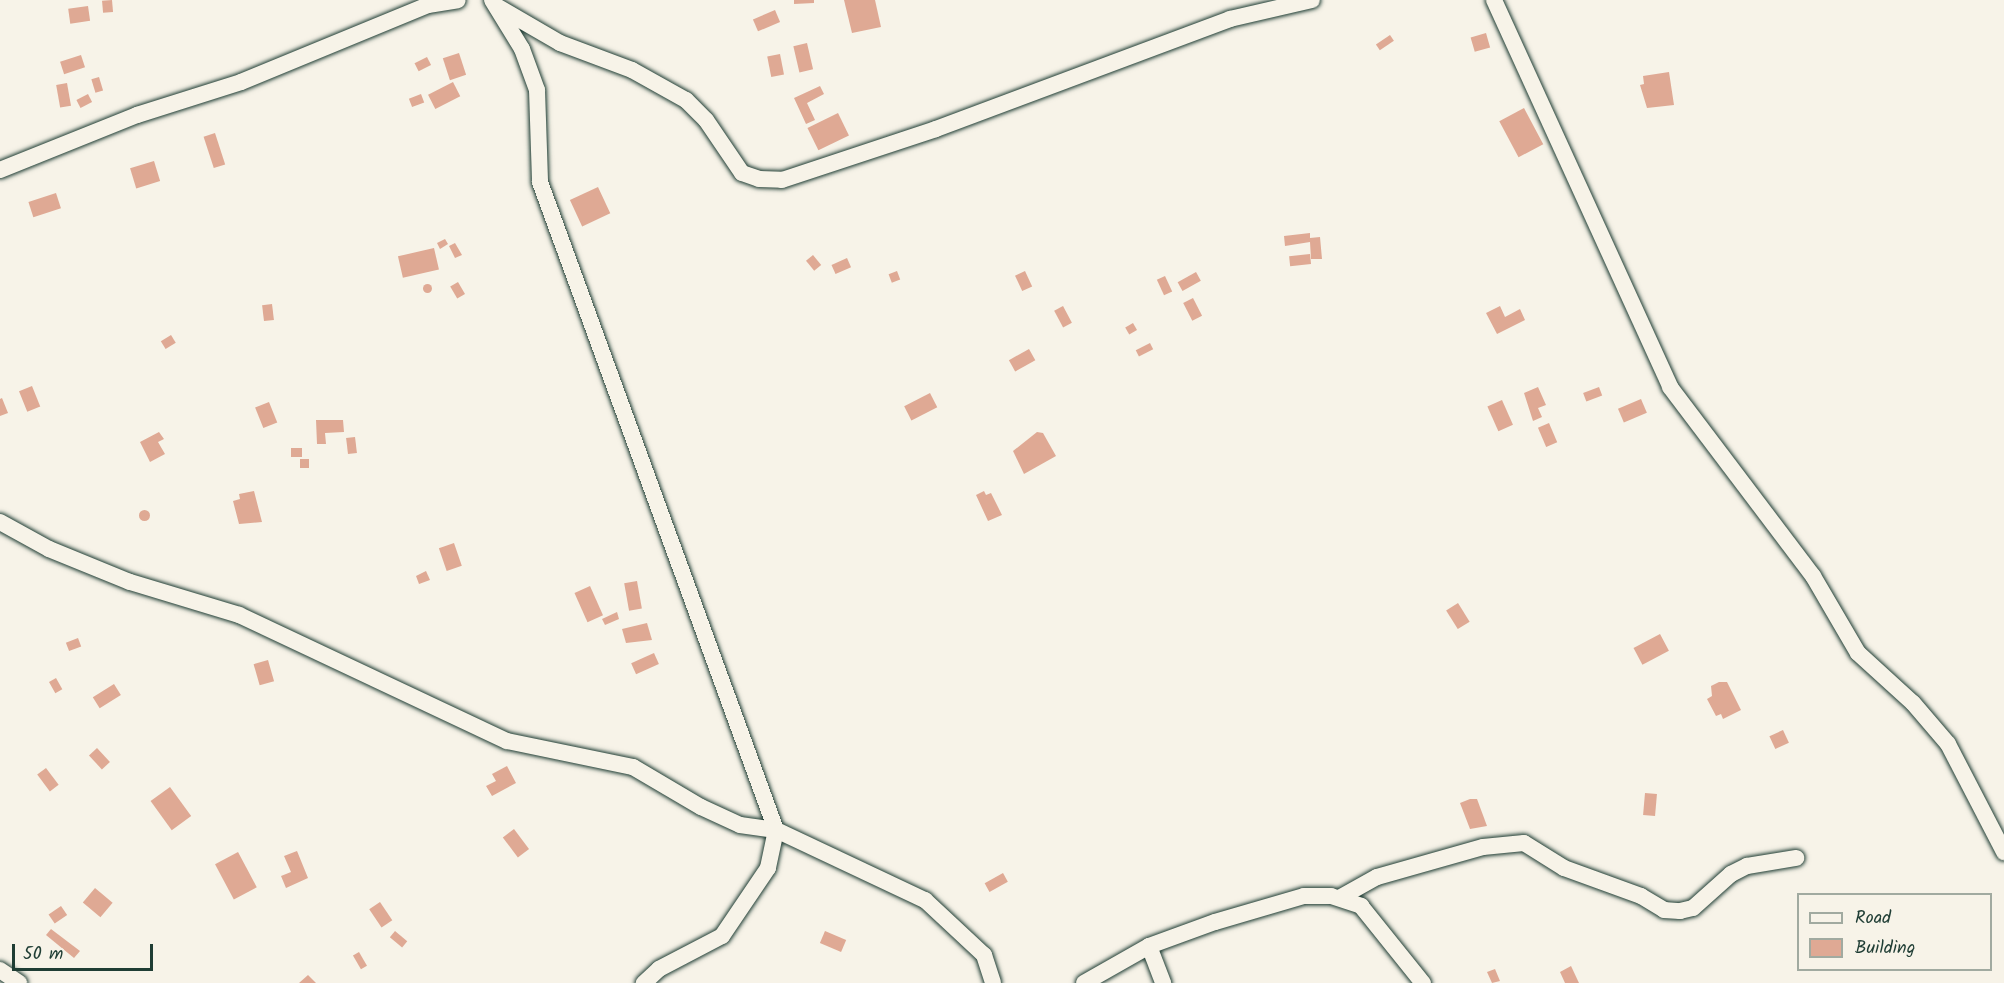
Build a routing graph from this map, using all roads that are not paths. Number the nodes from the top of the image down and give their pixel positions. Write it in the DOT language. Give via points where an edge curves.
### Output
graph roads {
  1 [pos="458,0"];
  2 [pos="1312,0"];
  3 [pos="1494,0"];
  4 [pos="495,3"];
  5 [pos="0,170"];
  6 [pos="0,522"];
  7 [pos="776,830"];
  8 [pos="2004,852"];
  9 [pos="1796,858"];
  10 [pos="1341,897"];
  11 [pos="1149,946"];
  12 [pos="0,970"];
  13 [pos="19,983"];
  14 [pos="644,983"];
  15 [pos="993,983"];
  16 [pos="1084,983"];
  17 [pos="1163,983"];
  18 [pos="1423,983"];
  1 -- 5 [label="street" via="428,5 241,82 137,115"];
  2 -- 4 [label="street" via="1230,19 936,129 782,180 742,173 706,120 686,100 632,70 560,44"];
  3 -- 8 [label="street" via="1670,387 1813,576 1858,653 1914,702 1948,744"];
  4 -- 7 [label="street" via="522,50 537,90 540,182"];
  6 -- 7 [label="street" via="49,549 130,582 239,615 507,741 633,767 740,825"];
  7 -- 14 [label="street" via="768,868 722,936 659,969"];
  7 -- 15 [label="street" via="925,900 984,955"];
  9 -- 10 [label="street" via="1747,866 1731,874 1693,908 1680,911 1664,910 1641,896 1564,868 1524,843 1483,847 1377,877"];
  10 -- 11 [label="street" via="1304,896"];
  10 -- 18 [label="street" via="1361,906 1377,920"];
  11 -- 16 [label="street"];
  11 -- 17 [label="street"];
  12 -- 13 [label="street"];
}
